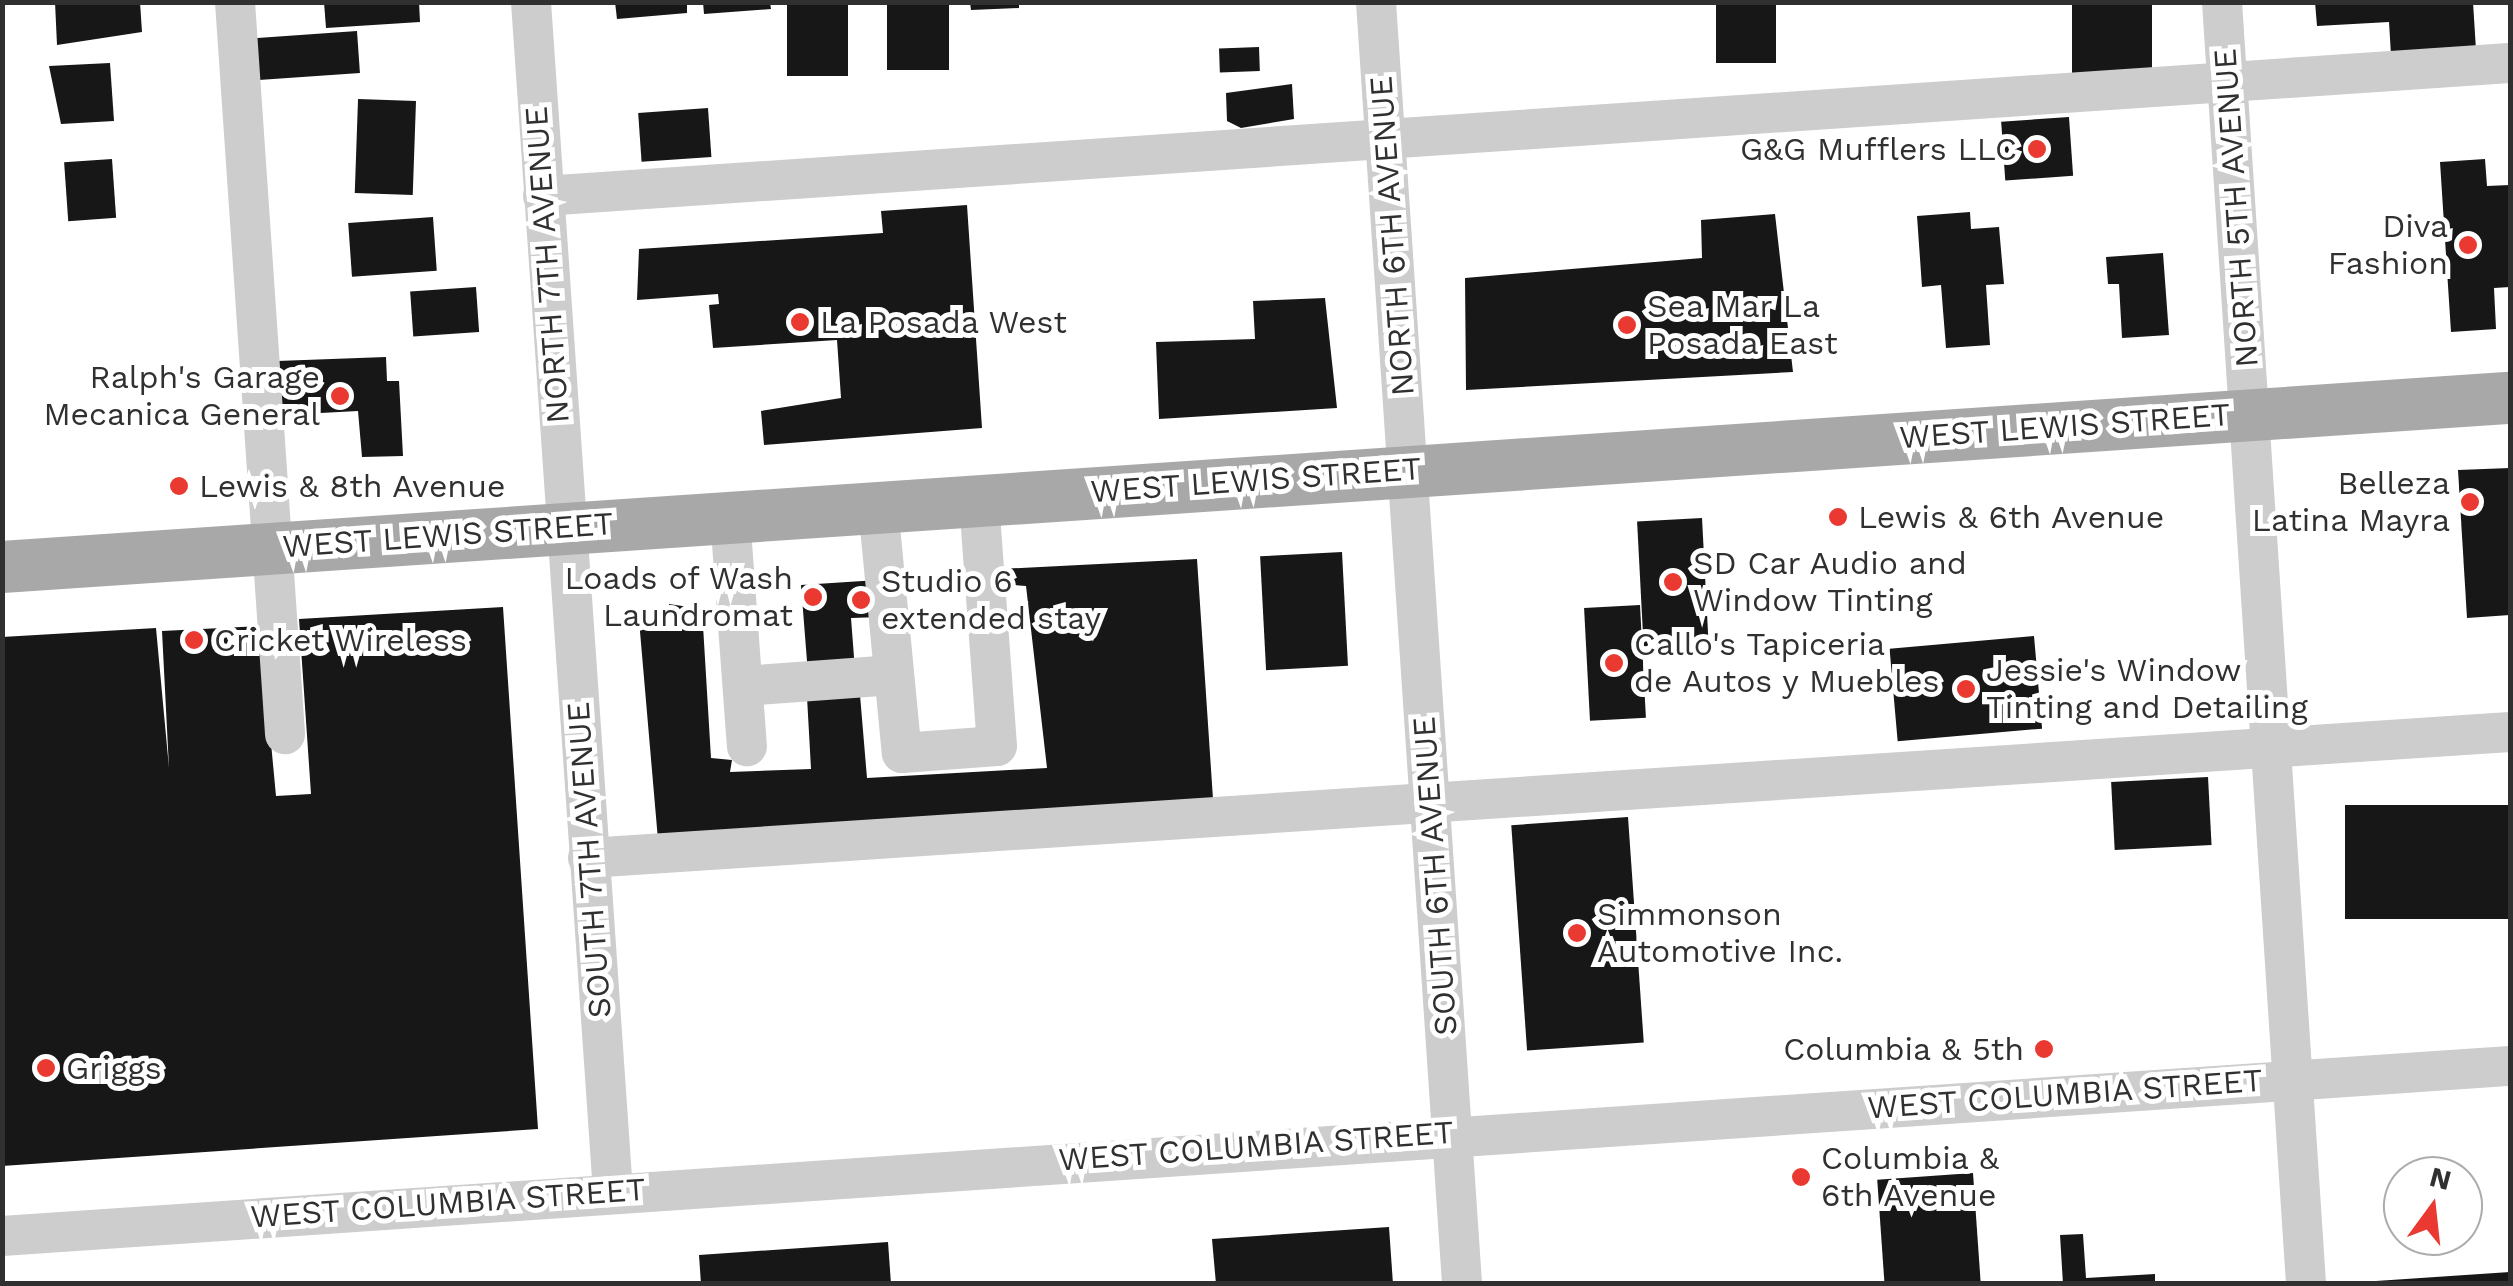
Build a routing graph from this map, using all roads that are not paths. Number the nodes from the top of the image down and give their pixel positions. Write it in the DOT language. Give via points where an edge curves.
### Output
graph roads {
  1 [pos="235,2"];
  2 [pos="530,2"];
  3 [pos="1376,2"];
  4 [pos="2222,2"];
  5 [pos="2510,63"];
  6 [pos="2228,83"];
  7 [pos="1385,138"];
  8 [pos="543,196"];
  9 [pos="2510,398"];
  10 [pos="2249,414"];
  11 [pos="1408,469"];
  12 [pos="979,499"];
  13 [pos="878,506"];
  14 [pos="730,516"];
  15 [pos="564,528"];
  16 [pos="270,548"];
  17 [pos="2,566"];
  18 [pos="894,675"];
  19 [pos="743,686"];
  20 [pos="2510,732"];
  21 [pos="286,734"];
  22 [pos="748,746"];
  23 [pos="2271,748"];
  24 [pos="1430,807"];
  25 [pos="588,858"];
  26 [pos="2510,1066"];
  27 [pos="2292,1080"];
  28 [pos="1452,1132"];
  29 [pos="613,1192"];
  30 [pos="2,1236"];
  31 [pos="1462,1284"];
  32 [pos="2306,1284"];
  1 -- 16 [label="street"];
  2 -- 8 [label="street, NORTH 7TH AVENUE"];
  3 -- 7 [label="street, NORTH 6TH AVENUE"];
  4 -- 6 [label="street, NORTH 5TH AVENUE"];
  5 -- 6 [label="street"];
  6 -- 7 [label="street"];
  6 -- 10 [label="street, NORTH 5TH AVENUE"];
  7 -- 8 [label="street"];
  7 -- 11 [label="street, NORTH 6TH AVENUE"];
  8 -- 15 [label="street, NORTH 7TH AVENUE"];
  9 -- 10 [label="main road, WEST LEWIS STREET"];
  10 -- 11 [label="main road, WEST LEWIS STREET"];
  10 -- 23 [label="street, NORTH 5TH AVENUE"];
  11 -- 12 [label="main road, WEST LEWIS STREET"];
  11 -- 24 [label="street, SOUTH 6TH AVENUE"];
  12 -- 13 [label="main road, WEST LEWIS STREET"];
  12 -- 18 [label="street" via="997,746 902,753"];
  13 -- 14 [label="main road, WEST LEWIS STREET"];
  13 -- 18 [label="street"];
  14 -- 15 [label="main road, WEST LEWIS STREET"];
  14 -- 19 [label="street"];
  15 -- 16 [label="main road, WEST LEWIS STREET"];
  15 -- 25 [label="street, SOUTH 7TH AVENUE"];
  16 -- 17 [label="main road, WEST LEWIS STREET"];
  16 -- 21 [label="street"];
  18 -- 19 [label="street"];
  19 -- 22 [label="street"];
  20 -- 23 [label="street"];
  23 -- 24 [label="street"];
  23 -- 27 [label="street, NORTH 5TH AVENUE"];
  24 -- 25 [label="street"];
  24 -- 28 [label="street, SOUTH 6TH AVENUE"];
  25 -- 29 [label="street, SOUTH 7TH AVENUE"];
  26 -- 27 [label="street, WEST COLUMBIA STREET"];
  27 -- 28 [label="street, WEST COLUMBIA STREET"];
  27 -- 32 [label="street, NORTH 5TH AVENUE"];
  28 -- 29 [label="street, WEST COLUMBIA STREET"];
  28 -- 31 [label="street, SOUTH 6TH AVENUE"];
  29 -- 30 [label="street, WEST COLUMBIA STREET"];
}
